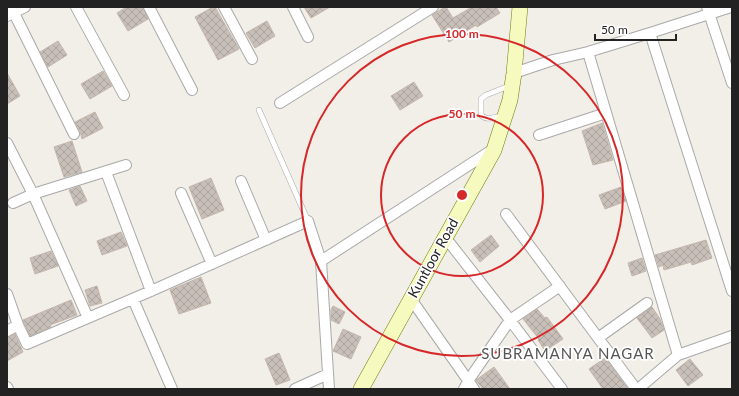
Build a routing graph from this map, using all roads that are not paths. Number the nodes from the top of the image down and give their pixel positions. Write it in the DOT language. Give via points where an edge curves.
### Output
graph roads {
  1 [pos="25,7"];
  2 [pos="76,7"];
  3 [pos="149,7"];
  4 [pos="224,7"];
  5 [pos="293,7"];
  6 [pos="434,7"];
  7 [pos="520,7"];
  8 [pos="731,7"];
  9 [pos="708,10"];
  10 [pos="10,12"];
  11 [pos="650,33"];
  12 [pos="308,37"];
  13 [pos="588,52"];
  14 [pos="252,59"];
  15 [pos="513,79"];
  16 [pos="732,83"];
  17 [pos="192,90"];
  18 [pos="124,95"];
  19 [pos="280,104"];
  20 [pos="259,110"];
  21 [pos="606,113"];
  22 [pos="505,115"];
  23 [pos="74,134"];
  24 [pos="539,135"];
  25 [pos="7,143"];
  26 [pos="494,150"];
  27 [pos="126,166"];
  28 [pos="106,172"];
  29 [pos="241,181"];
  30 [pos="181,193"];
  31 [pos="33,194"];
  32 [pos="13,203"];
  33 [pos="506,214"];
  34 [pos="308,221"];
  35 [pos="445,237"];
  36 [pos="266,240"];
  37 [pos="321,261"];
  38 [pos="212,264"];
  39 [pos="560,286"];
  40 [pos="151,291"];
  41 [pos="732,291"];
  42 [pos="7,294"];
  43 [pos="133,299"];
  44 [pos="411,299"];
  45 [pos="647,302"];
  46 [pos="88,318"];
  47 [pos="510,320"];
  48 [pos="18,326"];
  49 [pos="7,331"];
  50 [pos="732,336"];
  51 [pos="598,338"];
  52 [pos="678,355"];
  53 [pos="328,374"];
  54 [pos="469,386"];
  55 [pos="172,389"];
  56 [pos="295,389"];
  57 [pos="329,389"];
  58 [pos="360,389"];
  59 [pos="562,389"];
  60 [pos="637,389"];
  1 -- 10 [label="street"];
  2 -- 18 [label="street"];
  3 -- 17 [label="street"];
  4 -- 14 [label="street"];
  5 -- 12 [label="street"];
  6 -- 19 [label="street"];
  7 -- 15 [label="street, Kuntloor Road"];
  8 -- 9 [label="street"];
  9 -- 11 [label="street"];
  9 -- 16 [label="street"];
  10 -- 23 [label="street"];
  11 -- 13 [label="street"];
  11 -- 41 [label="street"];
  13 -- 15 [label="street" via="553,60"];
  13 -- 21 [label="street"];
  15 -- 22 [label="street, Kuntloor Road"];
  15 -- 22 [label="lane" via="481,99 483,118"];
  20 -- 34 [label="lane"];
  21 -- 24 [label="street"];
  21 -- 52 [label="street"];
  22 -- 26 [label="street, Kuntloor Road"];
  25 -- 31 [label="street"];
  26 -- 35 [label="street, Kuntloor Road"];
  26 -- 37 [label="street"];
  27 -- 28 [label="street"];
  28 -- 31 [label="street"];
  28 -- 40 [label="street"];
  29 -- 36 [label="street"];
  30 -- 38 [label="street"];
  31 -- 32 [label="street"];
  31 -- 46 [label="street"];
  33 -- 39 [label="street"];
  34 -- 36 [label="street"];
  34 -- 37 [label="street"];
  35 -- 44 [label="street, Kuntloor Road"];
  35 -- 47 [label="street"];
  36 -- 38 [label="street"];
  37 -- 53 [label="street"];
  38 -- 40 [label="street"];
  39 -- 47 [label="street"];
  39 -- 51 [label="street"];
  40 -- 43 [label="street"];
  42 -- 48 [label="street"];
  43 -- 46 [label="street"];
  43 -- 55 [label="street"];
  44 -- 54 [label="street"];
  44 -- 58 [label="street, Kuntloor Road"];
  45 -- 51 [label="street"];
  46 -- 48 [label="street" via="27,344"];
  47 -- 54 [label="street"];
  47 -- 59 [label="street"];
  48 -- 49 [label="street"];
  50 -- 52 [label="street"];
  51 -- 60 [label="street"];
  52 -- 60 [label="street"];
  53 -- 56 [label="street"];
  53 -- 57 [label="street"];
}
